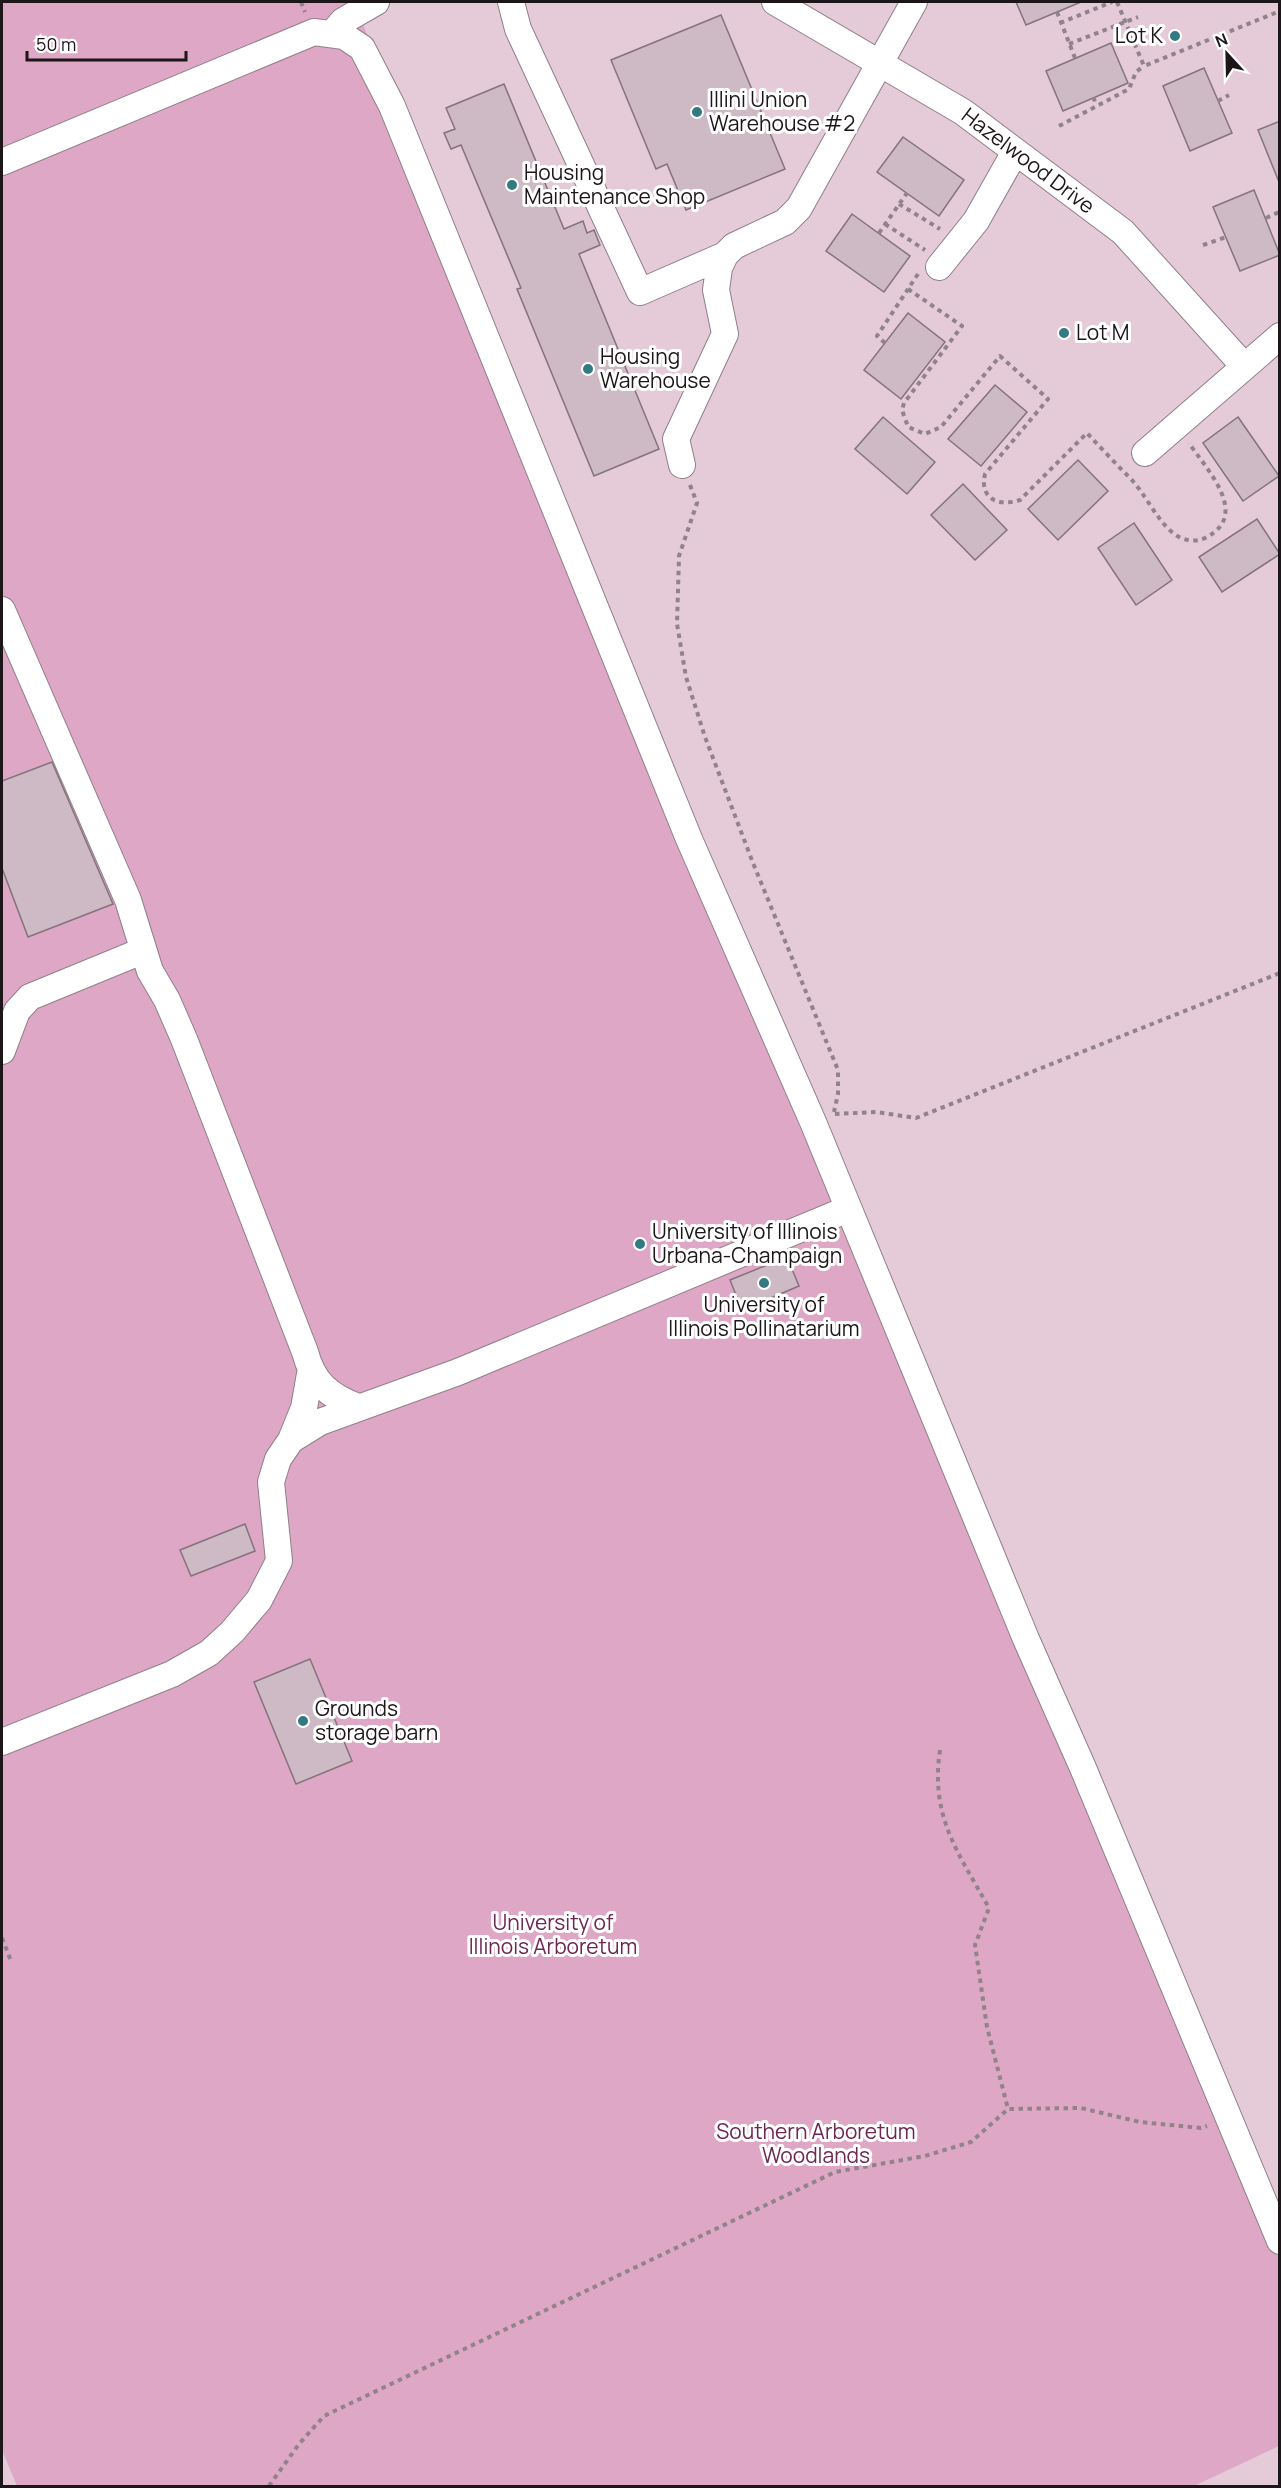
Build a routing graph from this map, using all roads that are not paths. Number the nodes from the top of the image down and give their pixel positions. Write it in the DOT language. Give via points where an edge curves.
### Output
graph roads {
  1 [pos="376,2"];
  2 [pos="511,2"];
  3 [pos="775,2"];
  4 [pos="914,2"];
  5 [pos="332,34"];
  6 [pos="878,62"];
  7 [pos="1015,152"];
  8 [pos="2,162"];
  9 [pos="725,255"];
  10 [pos="929,264"];
  11 [pos="1280,336"];
  12 [pos="1244,366"];
  13 [pos="1145,453"];
  14 [pos="682,465"];
  15 [pos="2,609"];
  16 [pos="142,951"];
  17 [pos="2,1051"];
  18 [pos="848,1209"];
  19 [pos="310,1374"];
  20 [pos="358,1407"];
  21 [pos="291,1440"];
  22 [pos="2,1742"];
  23 [pos="1280,2241"];
  1 -- 5 [label="street" via="343,21"];
  2 -- 9 [label="street" via="518,29 640,292"];
  3 -- 6 [label="street, Hazelwood Drive"];
  4 -- 6 [label="street"];
  5 -- 8 [label="street" via="314,32"];
  5 -- 18 [label="street" via="344,36 362,48 392,106 689,839"];
  6 -- 7 [label="street, Hazelwood Drive" via="963,112"];
  6 -- 9 [label="street" via="799,208 785,222 734,246"];
  7 -- 10 [label="street" via="976,221"];
  7 -- 12 [label="street, Hazelwood Drive" via="1123,232"];
  9 -- 14 [label="street" via="716,290 725,334 676,439"];
  11 -- 12 [label="street"];
  12 -- 13 [label="street"];
  15 -- 16 [label="street" via="128,900"];
  16 -- 17 [label="street" via="30,997 17,1011"];
  16 -- 19 [label="street" via="184,1039 305,1352"];
  18 -- 20 [label="street" via="458,1372"];
  18 -- 23 [label="street"];
  19 -- 20 [label="street" via="333,1395"];
  19 -- 21 [label="street" via="304,1408"];
  20 -- 21 [label="street" via="320,1422"];
  21 -- 22 [label="street" via="278,1459 271,1482 279,1561 259,1600 232,1632 209,1653 172,1674"];
}
